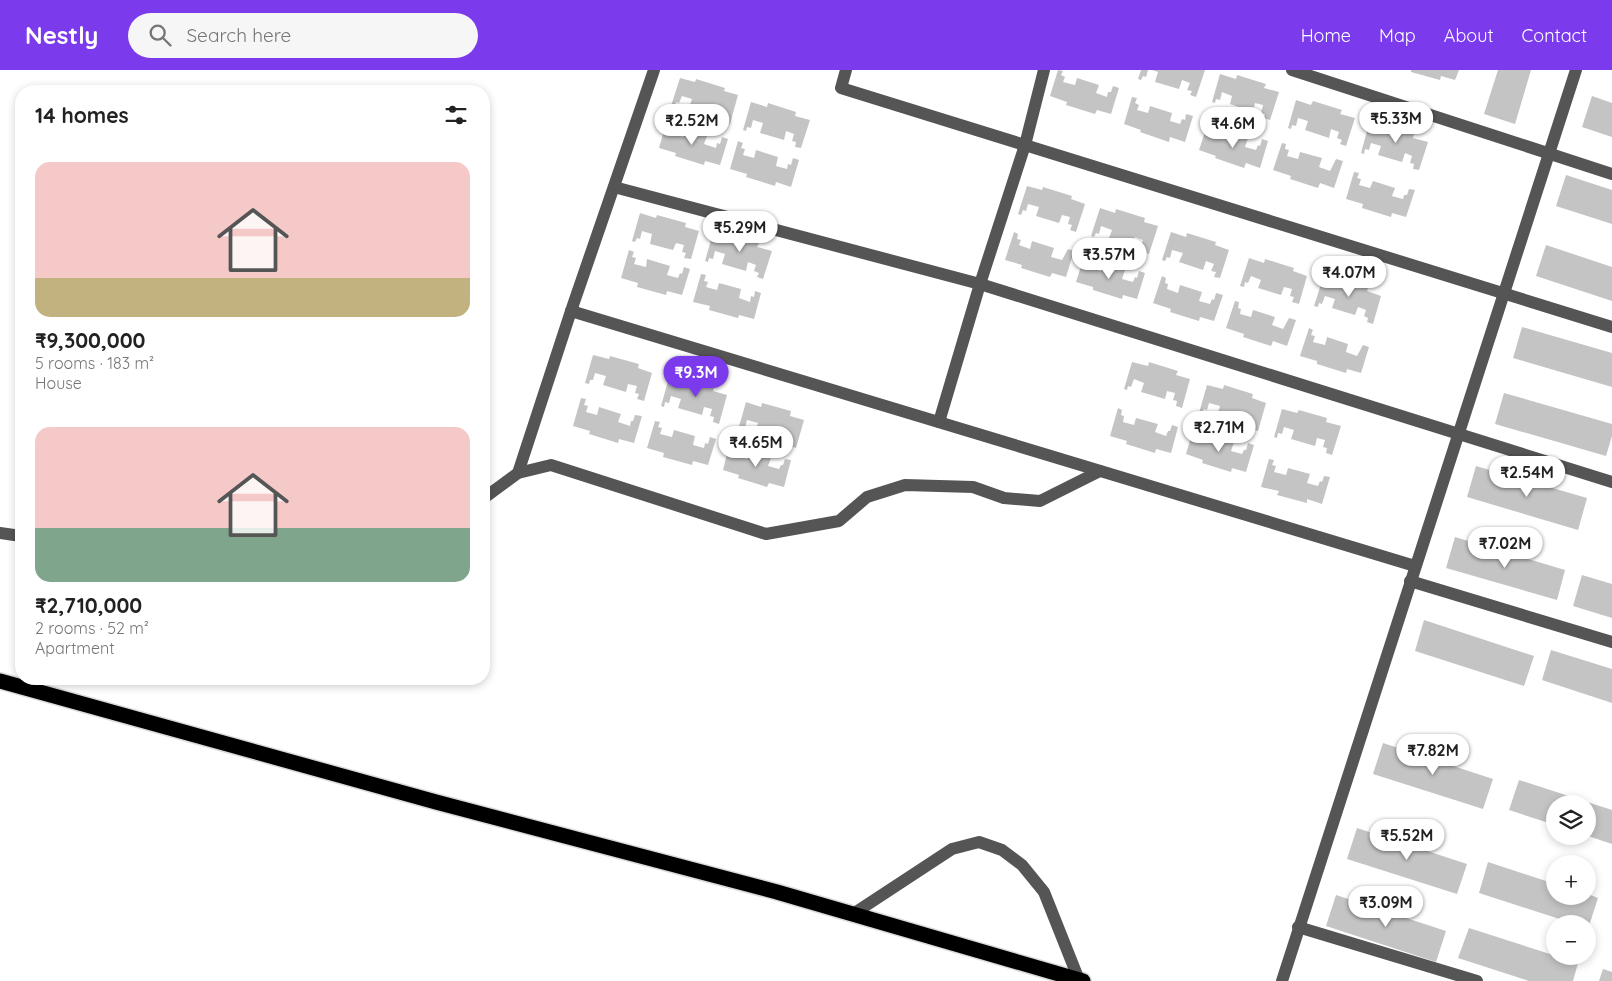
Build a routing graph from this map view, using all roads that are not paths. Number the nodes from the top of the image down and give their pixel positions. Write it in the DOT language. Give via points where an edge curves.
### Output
graph roads {
  1 [pos="654,70"];
  2 [pos="846,70"];
  3 [pos="1044,70"];
  4 [pos="1292,70"];
  5 [pos="1576,70"];
  6 [pos="1025,145"];
  7 [pos="1549,154"];
  8 [pos="1612,174"];
  9 [pos="614,187"];
  10 [pos="980,284"];
  11 [pos="1504,293"];
  12 [pos="571,311"];
  13 [pos="1612,327"];
  14 [pos="939,422"];
  15 [pos="1458,434"];
  16 [pos="1100,470"];
  17 [pos="518,473"];
  18 [pos="1612,482"];
  19 [pos="490,494"];
  20 [pos="0,534"];
  21 [pos="15,535"];
  22 [pos="1415,566"];
  23 [pos="1410,581"];
  24 [pos="1612,642"];
  25 [pos="0,681"];
  26 [pos="852,914"];
  27 [pos="1298,928"];
  28 [pos="1081,980"];
  29 [pos="1282,981"];
  30 [pos="1477,981"];
  1 -- 9 [label="street"];
  2 -- 6 [label="street" via="841,88"];
  3 -- 6 [label="street"];
  4 -- 7 [label="street"];
  5 -- 7 [label="street"];
  6 -- 10 [label="street"];
  6 -- 11 [label="street"];
  7 -- 8 [label="street"];
  7 -- 11 [label="street"];
  9 -- 10 [label="street"];
  9 -- 12 [label="street"];
  10 -- 14 [label="street"];
  10 -- 15 [label="street"];
  11 -- 13 [label="street"];
  11 -- 15 [label="street"];
  12 -- 14 [label="street"];
  12 -- 17 [label="street"];
  14 -- 16 [label="street"];
  15 -- 18 [label="street"];
  15 -- 22 [label="street"];
  16 -- 17 [label="street" via="1040,500 1004,498 973,487 905,485 867,497 838,521 766,534 551,465"];
  16 -- 22 [label="street"];
  17 -- 19 [label="street"];
  20 -- 21 [label="street"];
  22 -- 23 [label="street"];
  23 -- 24 [label="street"];
  23 -- 27 [label="street"];
  25 -- 26 [label="highway"];
  26 -- 28 [label="highway"];
  26 -- 28 [label="street" via="952,849 979,842 1002,850 1022,865 1044,892"];
  27 -- 29 [label="street"];
  27 -- 30 [label="street"];
}
